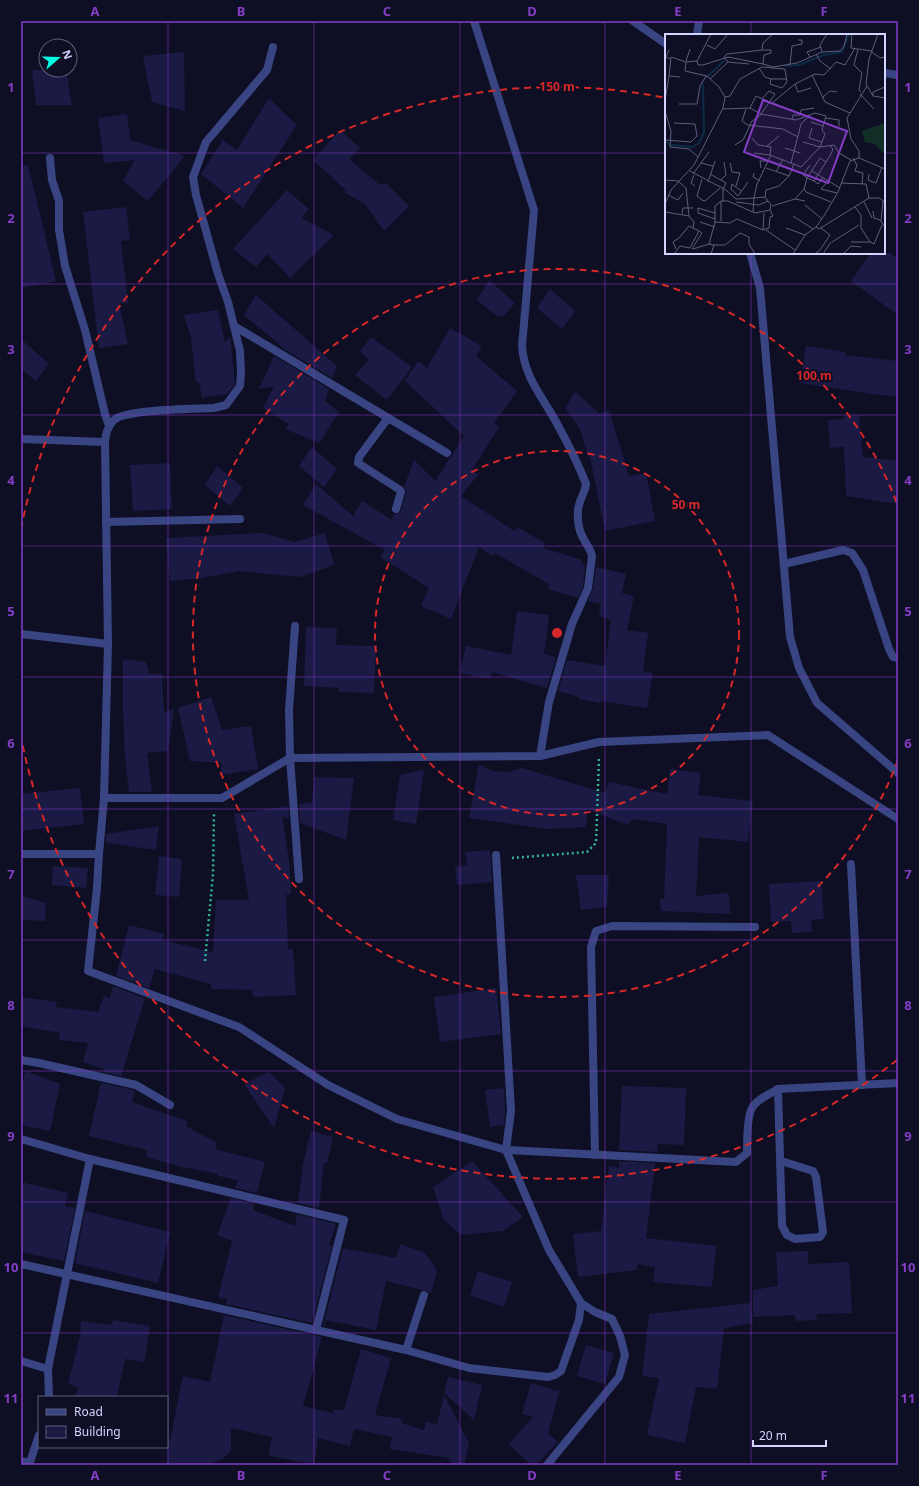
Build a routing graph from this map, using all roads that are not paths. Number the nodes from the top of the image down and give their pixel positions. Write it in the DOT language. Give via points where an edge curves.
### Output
graph roads {
  1 [pos="474,21"];
  2 [pos="633,21"];
  3 [pos="699,21"];
  4 [pos="697,34"];
  5 [pos="665,43"];
  6 [pos="273,47"];
  7 [pos="885,73"];
  8 [pos="898,75"];
  9 [pos="50,158"];
  10 [pos="750,254"];
  11 [pos="234,326"];
  12 [pos="388,418"];
  13 [pos="109,426"];
  14 [pos="21,439"];
  15 [pos="105,442"];
  16 [pos="447,453"];
  17 [pos="396,508"];
  18 [pos="240,519"];
  19 [pos="106,522"];
  20 [pos="784,564"];
  21 [pos="295,626"];
  22 [pos="21,634"];
  23 [pos="108,644"];
  24 [pos="898,658"];
  25 [pos="540,756"];
  26 [pos="290,758"];
  27 [pos="898,773"];
  28 [pos="104,798"];
  29 [pos="898,818"];
  30 [pos="21,854"];
  31 [pos="99,854"];
  32 [pos="496,857"];
  33 [pos="851,864"];
  34 [pos="299,879"];
  35 [pos="755,927"];
  36 [pos="21,1060"];
  37 [pos="898,1083"];
  38 [pos="862,1085"];
  39 [pos="778,1089"];
  40 [pos="170,1105"];
  41 [pos="21,1139"];
  42 [pos="506,1150"];
  43 [pos="596,1156"];
  44 [pos="90,1159"];
  45 [pos="781,1161"];
  46 [pos="21,1264"];
  47 [pos="68,1275"];
  48 [pos="424,1295"];
  49 [pos="581,1303"];
  50 [pos="316,1330"];
  51 [pos="406,1350"];
  52 [pos="21,1361"];
  53 [pos="48,1369"];
  54 [pos="49,1396"];
  55 [pos="38,1437"];
  56 [pos="26,1463"];
  57 [pos="547,1465"];
  1 -- 25 [label="street" via="534,210 522,346 526,372 556,421 586,484 578,505 579,529 592,556 588,588 572,624 549,702"];
  2 -- 5 [label="street"];
  3 -- 4 [label="street"];
  6 -- 11 [label="street" via="267,70 206,142 193,177"];
  7 -- 8 [label="street"];
  9 -- 13 [label="street" via="52,180 59,201 59,230 65,266 85,330"];
  10 -- 20 [label="street" via="760,288"];
  11 -- 12 [label="street"];
  11 -- 13 [label="street" via="240,350 240,386 226,405 214,408 139,412 114,419"];
  12 -- 16 [label="street"];
  12 -- 17 [label="street" via="359,457 358,463 400,490"];
  13 -- 15 [label="street"];
  14 -- 15 [label="street"];
  15 -- 19 [label="street"];
  18 -- 19 [label="street"];
  19 -- 23 [label="street"];
  20 -- 24 [label="street" via="843,550 852,553 863,570 889,649 893,657"];
  20 -- 27 [label="street" via="790,637 799,668 817,703"];
  21 -- 26 [label="street" via="289,710"];
  22 -- 23 [label="street"];
  23 -- 28 [label="street"];
  25 -- 26 [label="street"];
  25 -- 29 [label="street" via="599,742 768,735"];
  26 -- 28 [label="street" via="222,798"];
  26 -- 34 [label="street"];
  28 -- 31 [label="street"];
  30 -- 31 [label="street"];
  31 -- 42 [label="street" via="88,971 239,1026 328,1085 397,1119"];
  32 -- 42 [label="street" via="511,1111"];
  33 -- 38 [label="street"];
  35 -- 43 [label="street" via="612,926 596,931 591,947"];
  36 -- 40 [label="street" via="136,1085"];
  37 -- 38 [label="street"];
  38 -- 39 [label="street"];
  39 -- 43 [label="street" via="752,1108 747,1153 736,1162"];
  39 -- 45 [label="street"];
  41 -- 44 [label="street"];
  42 -- 43 [label="street"];
  42 -- 49 [label="street" via="549,1250"];
  44 -- 47 [label="street"];
  44 -- 50 [label="street" via="344,1220"];
  45 -- 45 [label="street" via="782,1226 787,1235 795,1239 820,1237 823,1232 813,1171"];
  46 -- 47 [label="street"];
  47 -- 50 [label="street"];
  47 -- 53 [label="street"];
  48 -- 51 [label="street"];
  49 -- 51 [label="street" via="579,1320 567,1355 561,1371 555,1375 469,1368"];
  49 -- 57 [label="street" via="612,1319 625,1355 619,1377"];
  50 -- 51 [label="street"];
  52 -- 53 [label="street"];
  53 -- 54 [label="street"];
  55 -- 56 [label="street"];
}
